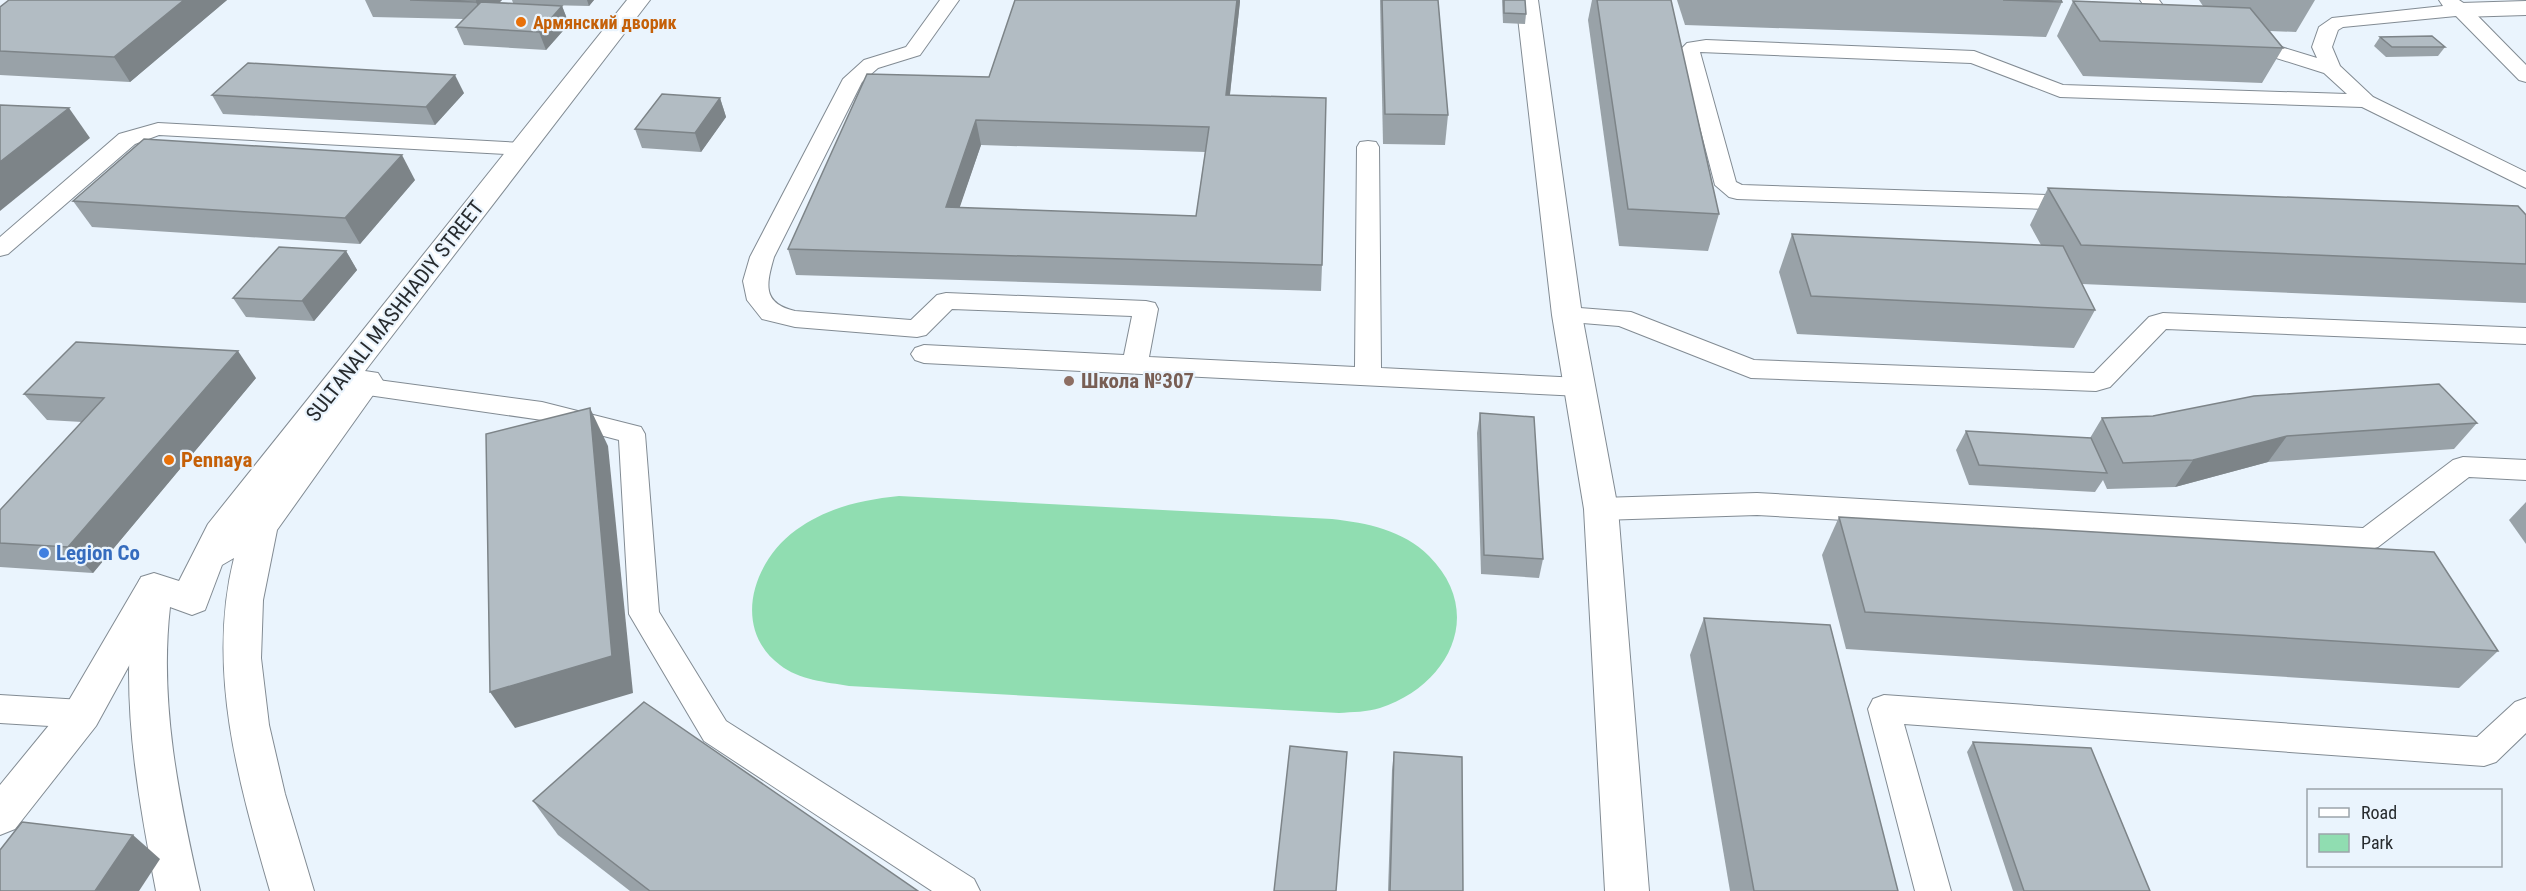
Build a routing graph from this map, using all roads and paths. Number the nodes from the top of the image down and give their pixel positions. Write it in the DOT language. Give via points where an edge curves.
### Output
graph roads {
  1 [pos="639,0"];
  2 [pos="662,0"];
  3 [pos="950,0"];
  4 [pos="1527,0"];
  5 [pos="2149,0"];
  6 [pos="2454,5"];
  7 [pos="2526,8"];
  8 [pos="2197,27"];
  9 [pos="2230,37"];
  10 [pos="2331,69"];
  11 [pos="2526,76"];
  12 [pos="2366,101"];
  13 [pos="1368,147"];
  14 [pos="524,149"];
  15 [pos="2526,181"];
  16 [pos="2096,204"];
  17 [pos="0,249"];
  18 [pos="1567,315"];
  19 [pos="2526,336"];
  20 [pos="924,354"];
  21 [pos="1135,365"];
  22 [pos="1368,377"];
  23 [pos="363,387"];
  24 [pos="1580,387"];
  25 [pos="2526,470"];
  26 [pos="1601,509"];
  27 [pos="261,526"];
  28 [pos="154,587"];
  29 [pos="0,709"];
  30 [pos="2526,711"];
  31 [pos="82,714"];
  32 [pos="0,816"];
  33 [pos="178,891"];
  34 [pos="292,891"];
  35 [pos="962,891"];
  36 [pos="1627,891"];
  37 [pos="1933,891"];
  1 -- 14 [label="street, SULTАNALI MASHHADIY STREET"];
  2 -- 23 [label="street, SULTАNALI MASHHADIY STREET"];
  3 -- 21 [label="lane" via="913,51 871,64 853,79 762,257 755,281 759,300 771,313 795,319 917,329 946,301 1146,309"];
  4 -- 18 [label="street"];
  5 -- 8 [label="lane" via="2160,15"];
  6 -- 7 [label="street"];
  6 -- 10 [label="lane" via="2339,22 2329,27 2322,47"];
  6 -- 11 [label="lane"];
  9 -- 10 [label="lane"];
  10 -- 12 [label="lane"];
  12 -- 15 [label="lane"];
  12 -- 16 [label="lane" via="2060,91 1974,57 1706,46 1690,50 1726,185 1737,192"];
  13 -- 22 [label="lane"];
  14 -- 17 [label="lane" via="158,129 127,139"];
  14 -- 28 [label="street, SULTАNALI MASHHADIY STREET" via="220,533 192,600"];
  18 -- 19 [label="lane" via="1622,318 1751,369 2096,382 2163,321"];
  18 -- 24 [label="street"];
  20 -- 21 [label="lane"];
  21 -- 22 [label="lane"];
  22 -- 24 [label="lane"];
  23 -- 27 [label="street, SULTАNALI MASHHADIY STREET"];
  23 -- 35 [label="lane" via="542,411 632,434 644,614 715,731"];
  24 -- 26 [label="street"];
  25 -- 26 [label="lane" via="2463,467 2368,539 1757,504"];
  26 -- 36 [label="street"];
  27 -- 28 [label="street"];
  27 -- 34 [label="street" via="246,585 242,667 254,749 272,828"];
  28 -- 31 [label="street"];
  28 -- 33 [label="street" via="146,650 147,698 163,821"];
  29 -- 31 [label="lane"];
  30 -- 37 [label="lane" via="2484,752 1884,709"];
  31 -- 32 [label="street"];
}
